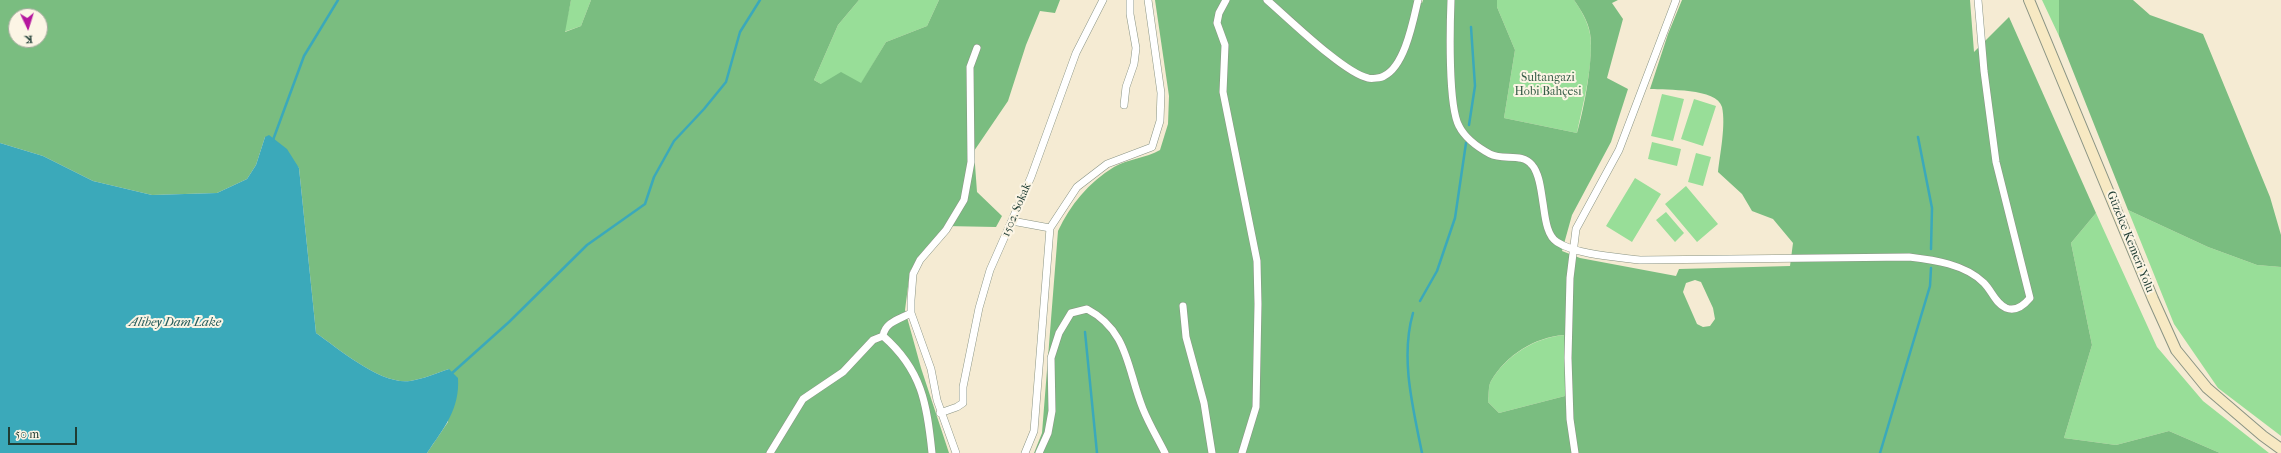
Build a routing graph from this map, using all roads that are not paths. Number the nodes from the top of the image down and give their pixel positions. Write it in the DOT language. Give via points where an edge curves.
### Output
graph roads {
  1 [pos="1103,0"];
  2 [pos="1130,0"];
  3 [pos="1148,0"];
  4 [pos="1226,0"];
  5 [pos="1267,0"];
  6 [pos="1418,0"];
  7 [pos="1451,0"];
  8 [pos="1676,0"];
  9 [pos="1978,0"];
  10 [pos="2029,0"];
  11 [pos="977,48"];
  12 [pos="1124,106"];
  13 [pos="1012,221"];
  14 [pos="1050,228"];
  15 [pos="1573,248"];
  16 [pos="1183,306"];
  17 [pos="911,313"];
  18 [pos="883,336"];
  19 [pos="940,413"];
  20 [pos="2281,448"];
  21 [pos="770,453"];
  22 [pos="932,453"];
  23 [pos="956,453"];
  24 [pos="1025,453"];
  25 [pos="1039,453"];
  26 [pos="1165,453"];
  27 [pos="1212,453"];
  28 [pos="1242,453"];
  29 [pos="1576,453"];
  1 -- 13 [label="street, 1502. Sokak" via="1076,53 1031,177"];
  2 -- 12 [label="street" via="1136,48"];
  3 -- 14 [label="street" via="1161,93 1160,121 1152,147 1107,164 1077,187"];
  4 -- 28 [label="street" via="1219,12 1217,23 1225,45 1223,92 1257,261 1256,407"];
  5 -- 6 [label="street" via="1329,55 1369,78 1384,76 1396,64 1408,39"];
  7 -- 15 [label="street" via="1451,73 1454,116 1459,127 1474,143 1497,158 1523,158 1533,166 1546,223 1557,242"];
  8 -- 15 [label="street" via="1619,150 1576,229"];
  9 -- 15 [label="street" via="1996,162 2030,298 2024,305 2007,309 1998,302 1984,283 1969,272 1932,260 1909,257 1640,260"];
  10 -- 20 [label="main road, Güzelce Kemeri Yolu" via="2176,350 2207,388 2263,436"];
  11 -- 17 [label="street" via="970,67 970,162 964,200 946,230 920,260 913,274"];
  13 -- 14 [label="street"];
  13 -- 19 [label="street, 1502. Sokak" via="990,270 979,308 963,387 963,403"];
  14 -- 24 [label="street" via="1034,430"];
  15 -- 29 [label="street" via="1568,358 1570,419"];
  16 -- 27 [label="street" via="1186,337 1204,403"];
  17 -- 18 [label="street" via="889,324"];
  17 -- 19 [label="street" via="931,369"];
  18 -- 21 [label="street" via="873,340 844,372 803,399"];
  18 -- 22 [label="street" via="898,350 915,373 927,410"];
  19 -- 23 [label="street"];
  25 -- 26 [label="street" via="1048,433 1052,411 1051,358 1055,346 1070,313 1087,309 1102,316 1120,339 1143,409"];
}
